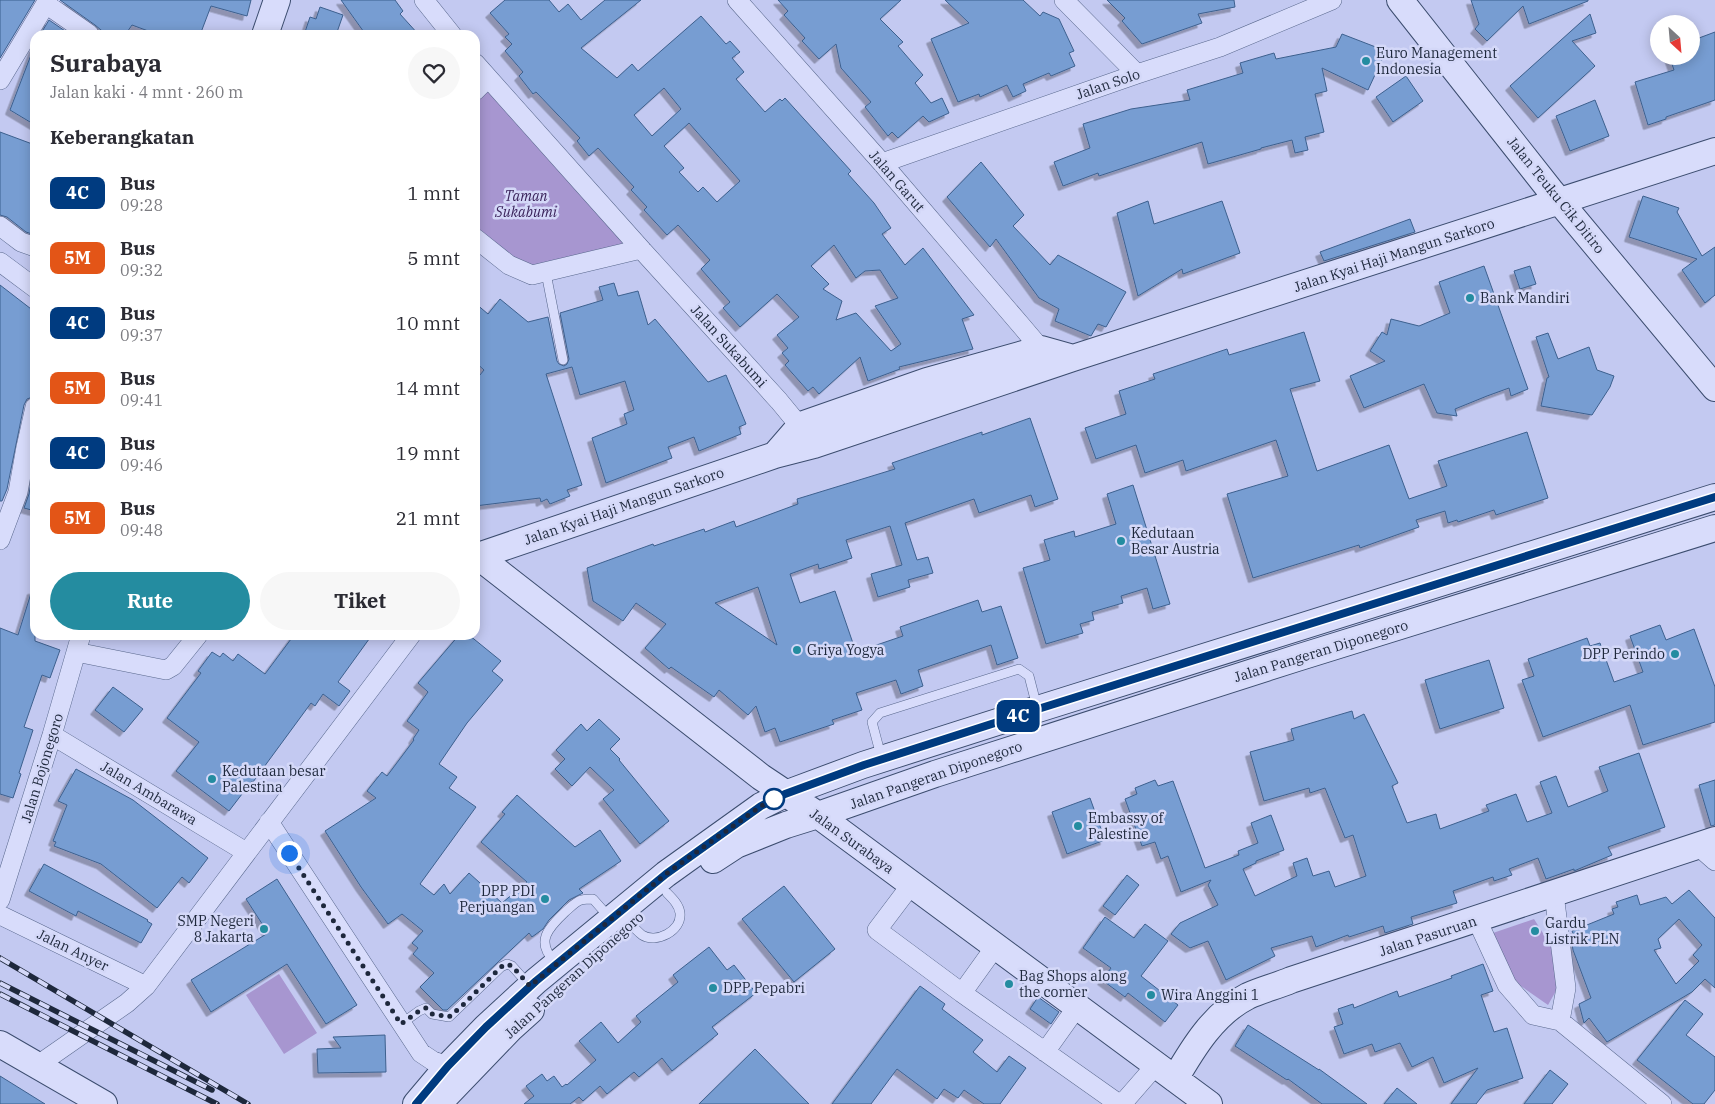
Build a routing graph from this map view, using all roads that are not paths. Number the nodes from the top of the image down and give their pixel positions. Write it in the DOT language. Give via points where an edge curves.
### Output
graph roads {
  1 [pos="277,0"];
  2 [pos="424,0"];
  3 [pos="737,0"];
  4 [pos="1064,0"];
  5 [pos="1332,0"];
  6 [pos="1400,0"];
  7 [pos="47,2"];
  8 [pos="30,30"];
  9 [pos="30,30"];
  10 [pos="83,30"];
  11 [pos="267,30"];
  12 [pos="448,30"];
  13 [pos="1137,74"];
  14 [pos="0,80"];
  15 [pos="481,85"];
  16 [pos="1715,151"];
  17 [pos="882,163"];
  18 [pos="1559,201"];
  19 [pos="0,226"];
  20 [pos="480,242"];
  21 [pos="30,245"];
  22 [pos="641,249"];
  23 [pos="0,262"];
  24 [pos="546,273"];
  25 [pos="30,284"];
  26 [pos="1043,358"];
  27 [pos="563,360"];
  28 [pos="1715,388"];
  29 [pos="30,429"];
  30 [pos="807,435"];
  31 [pos="1715,497"];
  32 [pos="1715,528"];
  33 [pos="0,540"];
  34 [pos="480,555"];
  35 [pos="480,559"];
  36 [pos="1282,632"];
  37 [pos="194,640"];
  38 [pos="407,640"];
  39 [pos="78,644"];
  40 [pos="1297,658"];
  41 [pos="1038,709"];
  42 [pos="52,734"];
  43 [pos="882,760"];
  44 [pos="785,794"];
  45 [pos="818,815"];
  46 [pos="269,822"];
  47 [pos="1709,849"];
  48 [pos="246,852"];
  49 [pos="1554,894"];
  50 [pos="0,900"];
  51 [pos="898,903"];
  52 [pos="0,915"];
  53 [pos="1477,920"];
  54 [pos="621,921"];
  55 [pos="988,956"];
  56 [pos="563,970"];
  57 [pos="146,986"];
  58 [pos="530,986"];
  59 [pos="966,988"];
  60 [pos="1072,1014"];
  61 [pos="1560,1022"];
  62 [pos="401,1024"];
  63 [pos="0,1044"];
  64 [pos="1050,1045"];
  65 [pos="38,1065"];
  66 [pos="1158,1074"];
  67 [pos="457,1085"];
  68 [pos="1124,1100"];
  69 [pos="104,1104"];
  70 [pos="416,1104"];
  71 [pos="438,1104"];
  72 [pos="1209,1104"];
  73 [pos="1662,1104"];
  1 -- 11 [label="main road"];
  2 -- 12 [label="street"];
  3 -- 17 [label="street, Jalan Garut"];
  4 -- 13 [label="street"];
  5 -- 13 [label="street, Jalan Solo" via="1220,47"];
  6 -- 18 [label="main road, Jalan Teuku Cik Ditiro"];
  7 -- 9 [label="street"];
  7 -- 10 [label="street"];
  8 -- 14 [label="street"];
  13 -- 17 [label="street, Jalan Solo"];
  15 -- 22 [label="street, Jalan Sukabumi"];
  16 -- 18 [label="main road, Jalan Kyai Haji Mangun Sarkoro"];
  17 -- 26 [label="street, Jalan Garut"];
  18 -- 26 [label="main road, Jalan Kyai Haji Mangun Sarkoro" via="1073,358"];
  18 -- 28 [label="main road, Jalan Teuku Cik Ditiro"];
  19 -- 21 [label="street"];
  20 -- 24 [label="street" via="510,265 532,275"];
  22 -- 24 [label="street"];
  22 -- 30 [label="street, Jalan Sukabumi"];
  23 -- 25 [label="street"];
  24 -- 27 [label="lane"];
  26 -- 30 [label="main road"];
  29 -- 33 [label="street" via="18,492"];
  30 -- 34 [label="main road, Jalan Kyai Haji Mangun Sarkoro" via="775,456"];
  31 -- 36 [label="main road, Jalan Pangeran Diponegoro"];
  32 -- 40 [label="main road, Jalan Pangeran Diponegoro"];
  35 -- 44 [label="main road, Jalan Surabaya"];
  36 -- 40 [label="main road" via="1277,647 1280,653"];
  36 -- 41 [label="main road, Jalan Pangeran Diponegoro"];
  37 -- 39 [label="street" via="166,670"];
  38 -- 46 [label="street"];
  39 -- 42 [label="street, Jalan Bojonegoro"];
  40 -- 45 [label="main road, Jalan Pangeran Diponegoro"];
  41 -- 43 [label="main road, Jalan Pangeran Diponegoro"];
  41 -- 43 [label="lane" via="1028,676 1019,669 880,712 872,722"];
  42 -- 48 [label="street, Jalan Ambarawa"];
  42 -- 50 [label="street, Jalan Bojonegoro"];
  43 -- 44 [label="main road, Jalan Pangeran Diponegoro"];
  44 -- 45 [label="main road, Jalan Surabaya"];
  44 -- 54 [label="main road, Jalan Pangeran Diponegoro" via="761,806 666,874"];
  45 -- 51 [label="main road, Jalan Surabaya"];
  45 -- 54 [label="main road, Jalan Pangeran Diponegoro" via="736,845"];
  46 -- 48 [label="street"];
  46 -- 62 [label="street"];
  47 -- 49 [label="main road, Jalan Pasuruan"];
  48 -- 57 [label="street"];
  49 -- 53 [label="main road, Jalan Pasuruan"];
  49 -- 61 [label="street" via="1566,988"];
  51 -- 55 [label="main road, Jalan Surabaya"];
  51 -- 59 [label="street" via="877,930"];
  52 -- 57 [label="street, Jalan Anyer"];
  53 -- 61 [label="street" via="1507,985 1533,1015"];
  53 -- 66 [label="main road, Jalan Pasuruan" via="1247,996 1218,1017 1186,1060"];
  54 -- 56 [label="main road, Jalan Pangeran Diponegoro"];
  54 -- 56 [label="lane" via="593,899 580,900 570,908 546,934 544,943 549,955"];
  55 -- 59 [label="street"];
  55 -- 60 [label="main road, Jalan Surabaya"];
  56 -- 58 [label="main road, Jalan Pangeran Diponegoro"];
  56 -- 67 [label="main road, Jalan Pangeran Diponegoro"];
  57 -- 65 [label="street" via="127,1003"];
  58 -- 62 [label="lane" via="507,964 449,1017 432,1014 426,1008"];
  58 -- 67 [label="main road, Jalan Pangeran Diponegoro"];
  59 -- 64 [label="street"];
  60 -- 64 [label="street"];
  60 -- 66 [label="main road, Jalan Surabaya"];
  61 -- 73 [label="street"];
  62 -- 67 [label="street" via="421,1053"];
  63 -- 65 [label="main road"];
  64 -- 68 [label="street"];
  65 -- 69 [label="main road"];
  66 -- 68 [label="street"];
  66 -- 72 [label="main road, Jalan Surabaya"];
  67 -- 70 [label="main road, Jalan Pangeran Diponegoro"];
  67 -- 71 [label="main road, Jalan Pangeran Diponegoro"];
}
